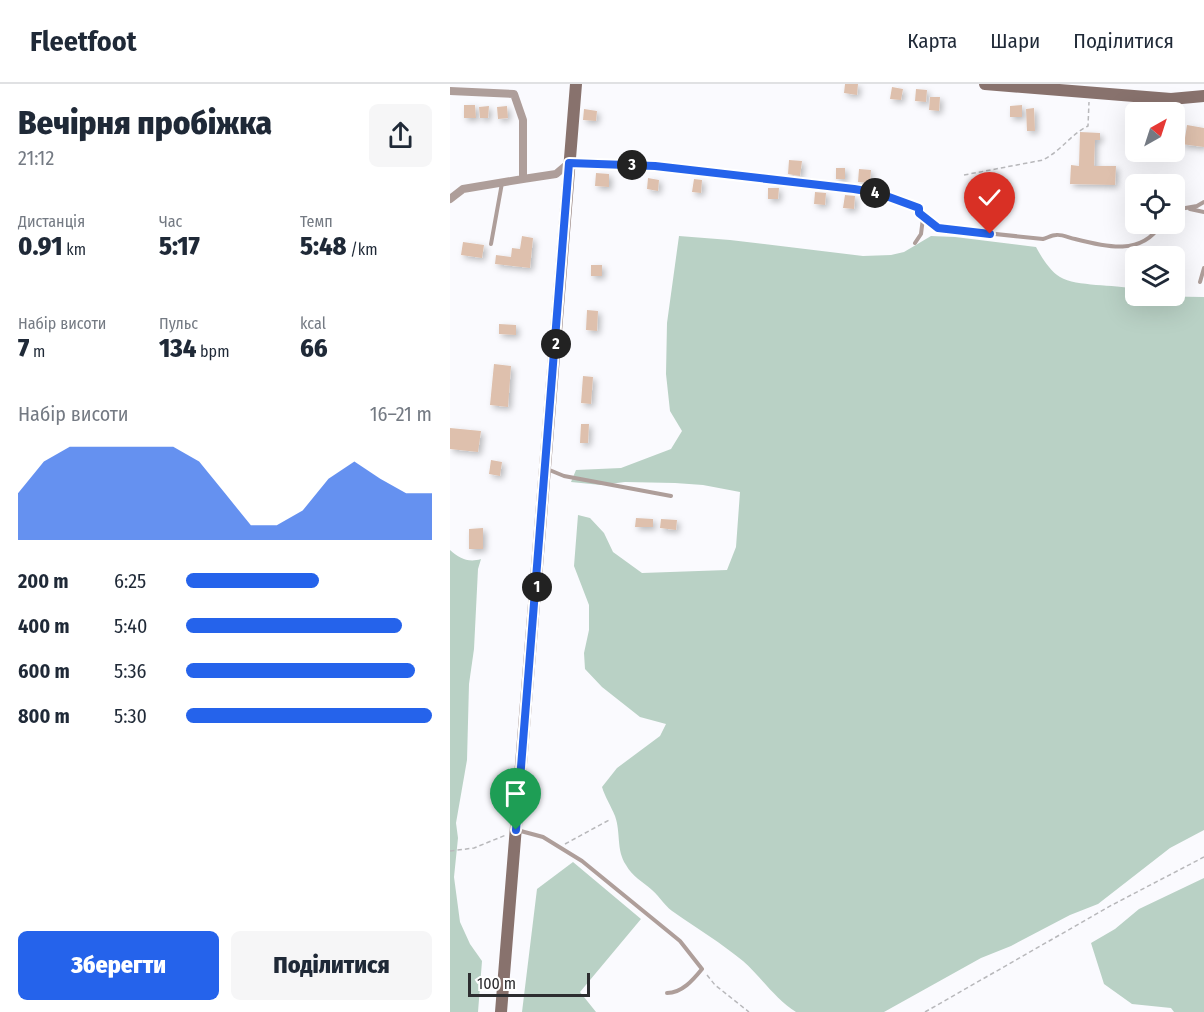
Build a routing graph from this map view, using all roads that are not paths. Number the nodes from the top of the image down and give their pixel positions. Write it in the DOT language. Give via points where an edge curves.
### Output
graph roads {
  1 [pos="576,84"];
  2 [pos="985,84"];
  3 [pos="450,91"];
  4 [pos="1204,96"];
  5 [pos="569,163"];
  6 [pos="523,179"];
  7 [pos="502,183"];
  8 [pos="450,199"];
  9 [pos="1204,202"];
  10 [pos="1189,208"];
  11 [pos="1185,209"];
  12 [pos="1204,212"];
  13 [pos="923,217"];
  14 [pos="938,228"];
  15 [pos="1156,234"];
  16 [pos="915,243"];
  17 [pos="491,244"];
  18 [pos="1204,268"];
  19 [pos="1200,282"];
  20 [pos="546,468"];
  21 [pos="671,496"];
  22 [pos="516,830"];
  23 [pos="667,993"];
  24 [pos="501,1012"];
  1 -- 5 [label="street"];
  2 -- 4 [label="street" via="1171,99"];
  3 -- 6 [label="street" via="514,94 523,120"];
  5 -- 6 [label="street" via="556,174"];
  5 -- 13 [label="street" via="655,166 854,189 902,201 919,208"];
  5 -- 20 [label="street"];
  6 -- 7 [label="street"];
  7 -- 8 [label="street" via="463,189"];
  7 -- 17 [label="lane"];
  9 -- 10 [label="lane"];
  10 -- 11 [label="lane"];
  10 -- 12 [label="lane"];
  13 -- 14 [label="street"];
  13 -- 16 [label="lane" via="921,234"];
  14 -- 15 [label="lane" via="1043,239 1058,234 1126,247"];
  18 -- 19 [label="lane"];
  20 -- 21 [label="lane" via="564,476"];
  20 -- 22 [label="street"];
  22 -- 23 [label="lane" via="559,846 616,887 686,948 702,969 682,989"];
  22 -- 24 [label="street"];
}
